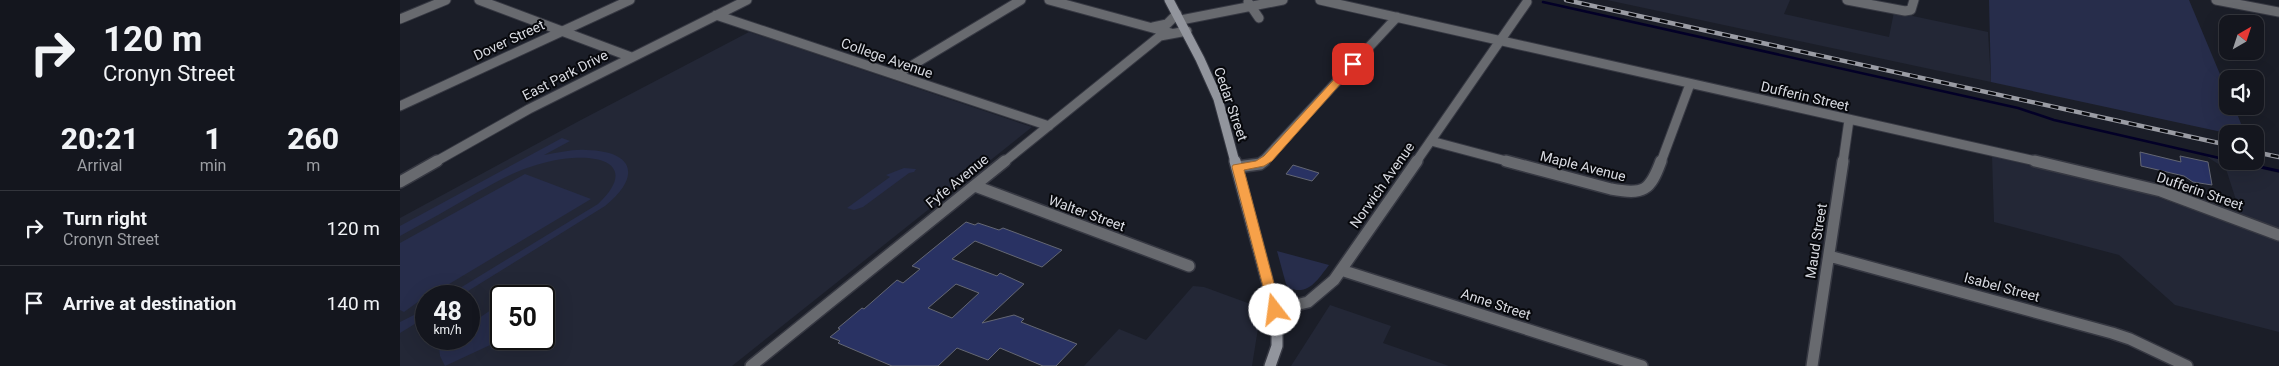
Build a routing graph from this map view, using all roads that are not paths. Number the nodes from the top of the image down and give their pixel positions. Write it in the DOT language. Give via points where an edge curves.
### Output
graph roads {
  1 [pos="446,0"];
  2 [pos="480,0"];
  3 [pos="630,0"];
  4 [pos="747,0"];
  5 [pos="1021,0"];
  6 [pos="1049,0"];
  7 [pos="1169,0"];
  8 [pos="1284,0"];
  9 [pos="1320,0"];
  10 [pos="1847,0"];
  11 [pos="1914,0"];
  12 [pos="2216,0"];
  13 [pos="1527,2"];
  14 [pos="1248,3"];
  15 [pos="2279,12"];
  16 [pos="716,15"];
  17 [pos="1179,17"];
  18 [pos="1397,17"];
  19 [pos="1259,18"];
  20 [pos="400,19"];
  21 [pos="1150,27"];
  22 [pos="562,31"];
  23 [pos="1187,31"];
  24 [pos="1172,34"];
  25 [pos="1500,42"];
  26 [pos="631,58"];
  27 [pos="896,75"];
  28 [pos="1690,84"];
  29 [pos="400,106"];
  30 [pos="1849,120"];
  31 [pos="1049,126"];
  32 [pos="1431,141"];
  33 [pos="1237,167"];
  34 [pos="400,182"];
  35 [pos="975,186"];
  36 [pos="2279,235"];
  37 [pos="1829,256"];
  38 [pos="1189,266"];
  39 [pos="1341,270"];
  40 [pos="1275,310"];
  41 [pos="2167,361"];
  42 [pos="751,366"];
  43 [pos="1270,366"];
  44 [pos="1642,366"];
  45 [pos="1812,366"];
  46 [pos="2187,366"];
  1 -- 20 [label="street"];
  2 -- 22 [label="street"];
  3 -- 22 [label="street, Dover Street"];
  4 -- 16 [label="street, East Park Drive"];
  5 -- 27 [label="street"];
  6 -- 21 [label="street"];
  7 -- 17 [label="main road, Cedar Street"];
  8 -- 14 [label="street"];
  9 -- 18 [label="street, Dufferin Street"];
  10 -- 11 [label="street" via="1908,11"];
  12 -- 15 [label="street"];
  13 -- 25 [label="street, Norwich Avenue"];
  14 -- 17 [label="street"];
  14 -- 19 [label="street"];
  16 -- 26 [label="street, East Park Drive"];
  16 -- 27 [label="street, College Avenue"];
  17 -- 21 [label="street" via="1166,25"];
  17 -- 23 [label="main road, Cedar Street"];
  18 -- 25 [label="street, Dufferin Street"];
  18 -- 33 [label="street" via="1268,158 1260,164"];
  21 -- 24 [label="street"];
  22 -- 26 [label="street"];
  22 -- 29 [label="street, Dover Street"];
  23 -- 24 [label="street, Fyfe Avenue"];
  23 -- 33 [label="main road, Cedar Street" via="1215,89"];
  24 -- 31 [label="street, Fyfe Avenue" via="1160,36"];
  25 -- 28 [label="street, Dufferin Street"];
  25 -- 32 [label="street, Norwich Avenue"];
  26 -- 34 [label="street, East Park Drive" via="517,115"];
  27 -- 31 [label="street, College Avenue"];
  28 -- 30 [label="street, Dufferin Street"];
  28 -- 32 [label="street, Maple Avenue" via="1654,180 1650,186 1638,191 1611,189"];
  30 -- 36 [label="street, Dufferin Street" via="2135,184"];
  30 -- 37 [label="street, Maud Street"];
  31 -- 35 [label="street, Fyfe Avenue"];
  32 -- 39 [label="street, Norwich Avenue"];
  33 -- 40 [label="main road, Cedar Street"];
  35 -- 38 [label="street, Walter Street"];
  35 -- 42 [label="street, Fyfe Avenue"];
  37 -- 41 [label="street, Isabel Street" via="2112,333"];
  37 -- 45 [label="street, Maud Street"];
  39 -- 40 [label="street, Norwich Avenue" via="1313,299 1298,307"];
  39 -- 44 [label="street, Anne Street"];
  40 -- 43 [label="main road" via="1278,344"];
  41 -- 46 [label="street, Isabel Street"];
}
